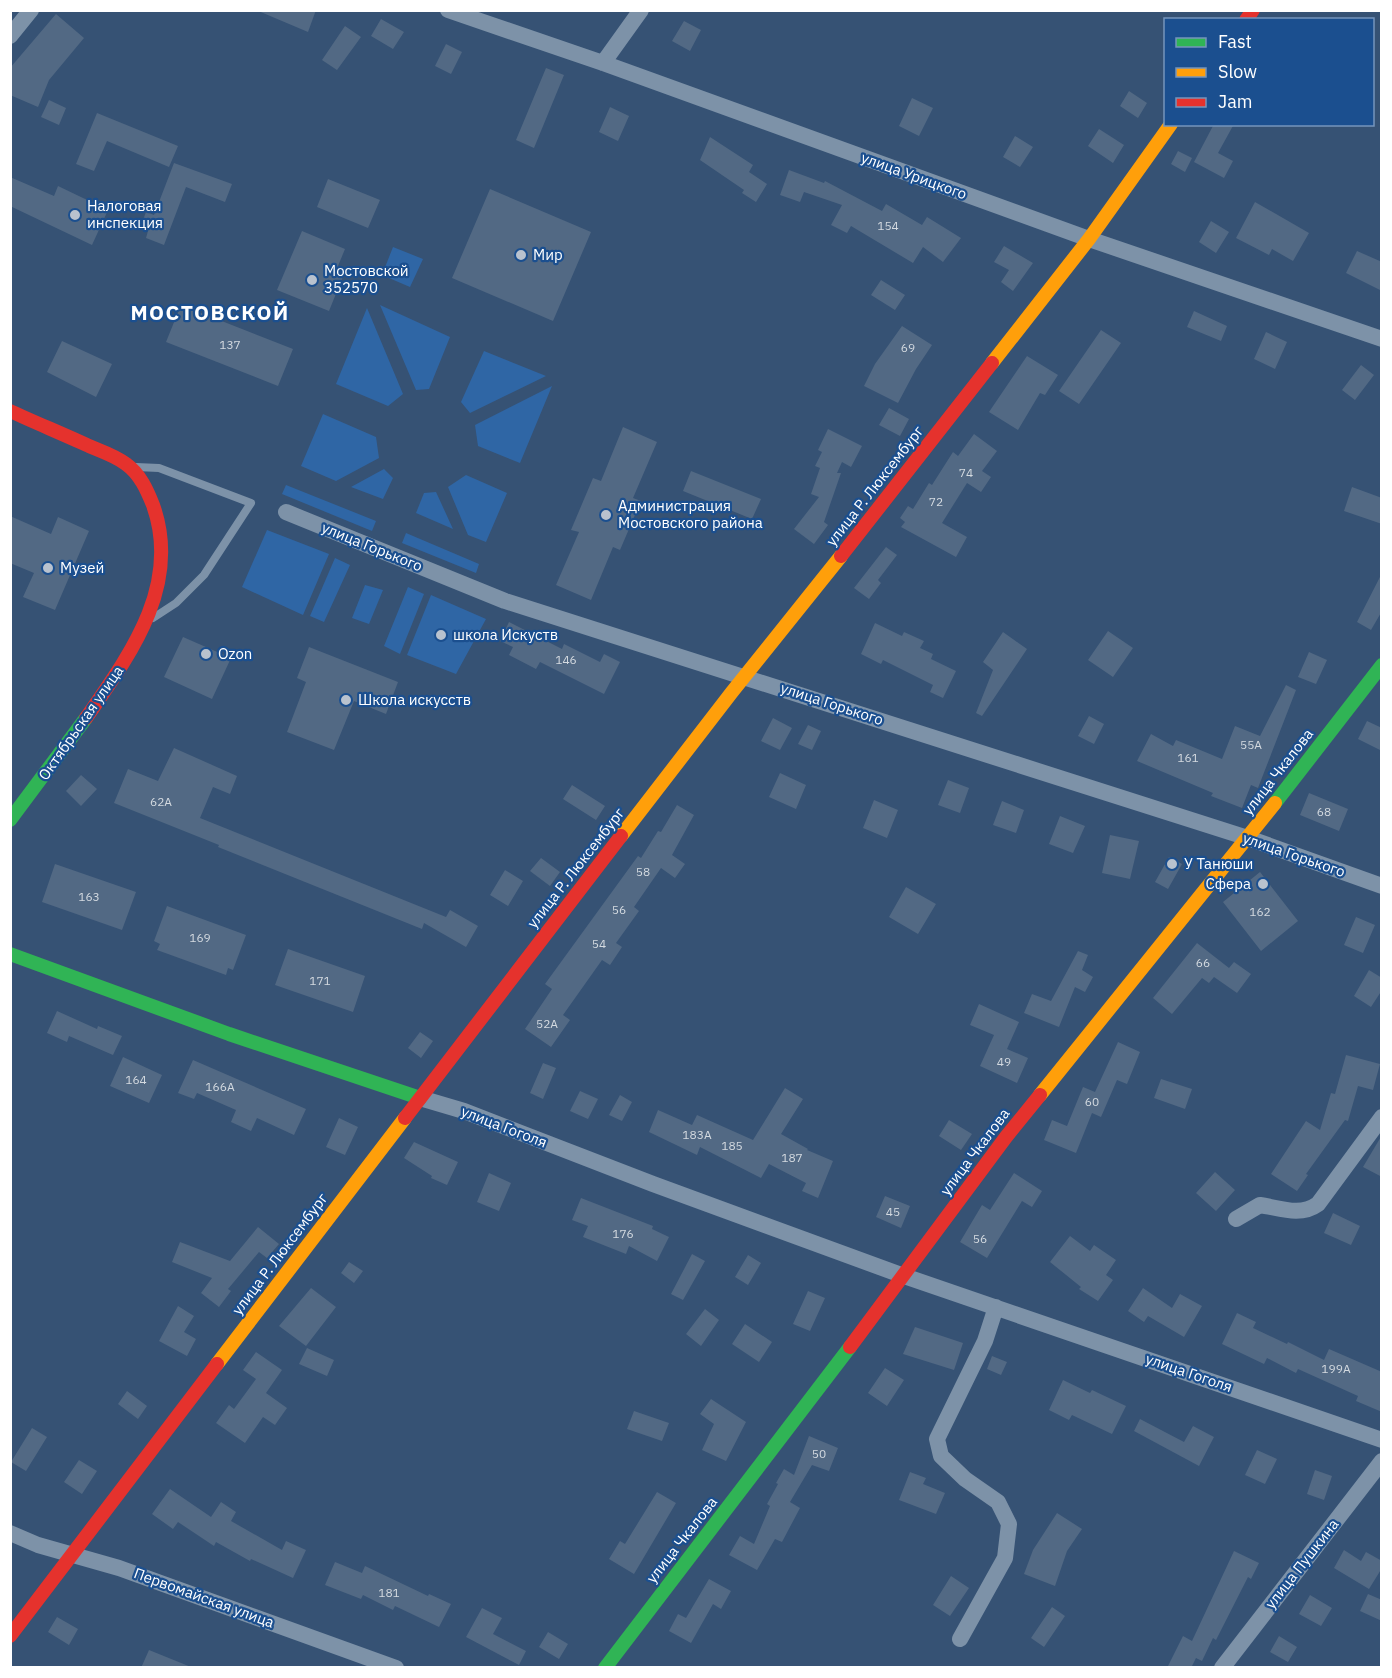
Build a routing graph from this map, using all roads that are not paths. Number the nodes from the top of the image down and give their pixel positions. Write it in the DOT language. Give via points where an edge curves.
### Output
graph roads {
  1 [pos="31,10"];
  2 [pos="448,10"];
  3 [pos="641,10"];
  4 [pos="10,36"];
  5 [pos="603,63"];
  6 [pos="1170,126"];
  7 [pos="1089,239"];
  8 [pos="1382,339"];
  9 [pos="10,411"];
  10 [pos="132,467"];
  11 [pos="286,512"];
  12 [pos="147,622"];
  13 [pos="1382,665"];
  14 [pos="746,676"];
  15 [pos="10,820"];
  16 [pos="1248,838"];
  17 [pos="1382,886"];
  18 [pos="10,954"];
  19 [pos="420,1098"];
  20 [pos="1382,1117"];
  21 [pos="1236,1219"];
  22 [pos="904,1276"];
  23 [pos="996,1307"];
  24 [pos="1382,1440"];
  25 [pos="1382,1461"];
  26 [pos="10,1533"];
  27 [pos="73,1554"];
  28 [pos="10,1636"];
  29 [pos="960,1639"];
  30 [pos="396,1668"];
  31 [pos="605,1668"];
  32 [pos="1222,1668"];
  1 -- 4 [label="street"];
  2 -- 5 [label="street, улица Урицкого"];
  3 -- 5 [label="street"];
  5 -- 7 [label="street, улица Урицкого"];
  6 -- 7 [label="street, улица Р. Люксембург"];
  7 -- 8 [label="street, улица Урицкого"];
  7 -- 14 [label="street, улица Р. Люксембург"];
  9 -- 10 [label="street"];
  10 -- 12 [label="street, Октябрьская улица" via="157,512 160,541 159,574"];
  10 -- 12 [label="lane, Октябрьская улица" via="159,468 251,503 204,575 176,603"];
  11 -- 14 [label="street, улица Горького" via="505,601"];
  12 -- 15 [label="street, Октябрьская улица" via="71,742"];
  13 -- 16 [label="street, улица Чкалова"];
  14 -- 16 [label="street, улица Горького"];
  14 -- 19 [label="street, улица Р. Люксембург"];
  16 -- 17 [label="street, улица Горького"];
  16 -- 22 [label="street, улица Чкалова" via="1006,1137"];
  18 -- 19 [label="street, улица Гоголя"];
  19 -- 22 [label="street, улица Гоголя"];
  19 -- 27 [label="street, улица Р. Люксембург"];
  20 -- 21 [label="street" via="1318,1204 1308,1211 1260,1205"];
  22 -- 23 [label="street, улица Гоголя"];
  22 -- 31 [label="street, улица Чкалова"];
  23 -- 24 [label="street, улица Гоголя"];
  23 -- 29 [label="street" via="985,1341 937,1439 941,1456 998,1502 1009,1524 1005,1558"];
  25 -- 32 [label="street, улица Пушкина"];
  26 -- 27 [label="street, Первомайская улица"];
  27 -- 28 [label="street, улица Р. Люксембург"];
  27 -- 30 [label="street, Первомайская улица"];
}
